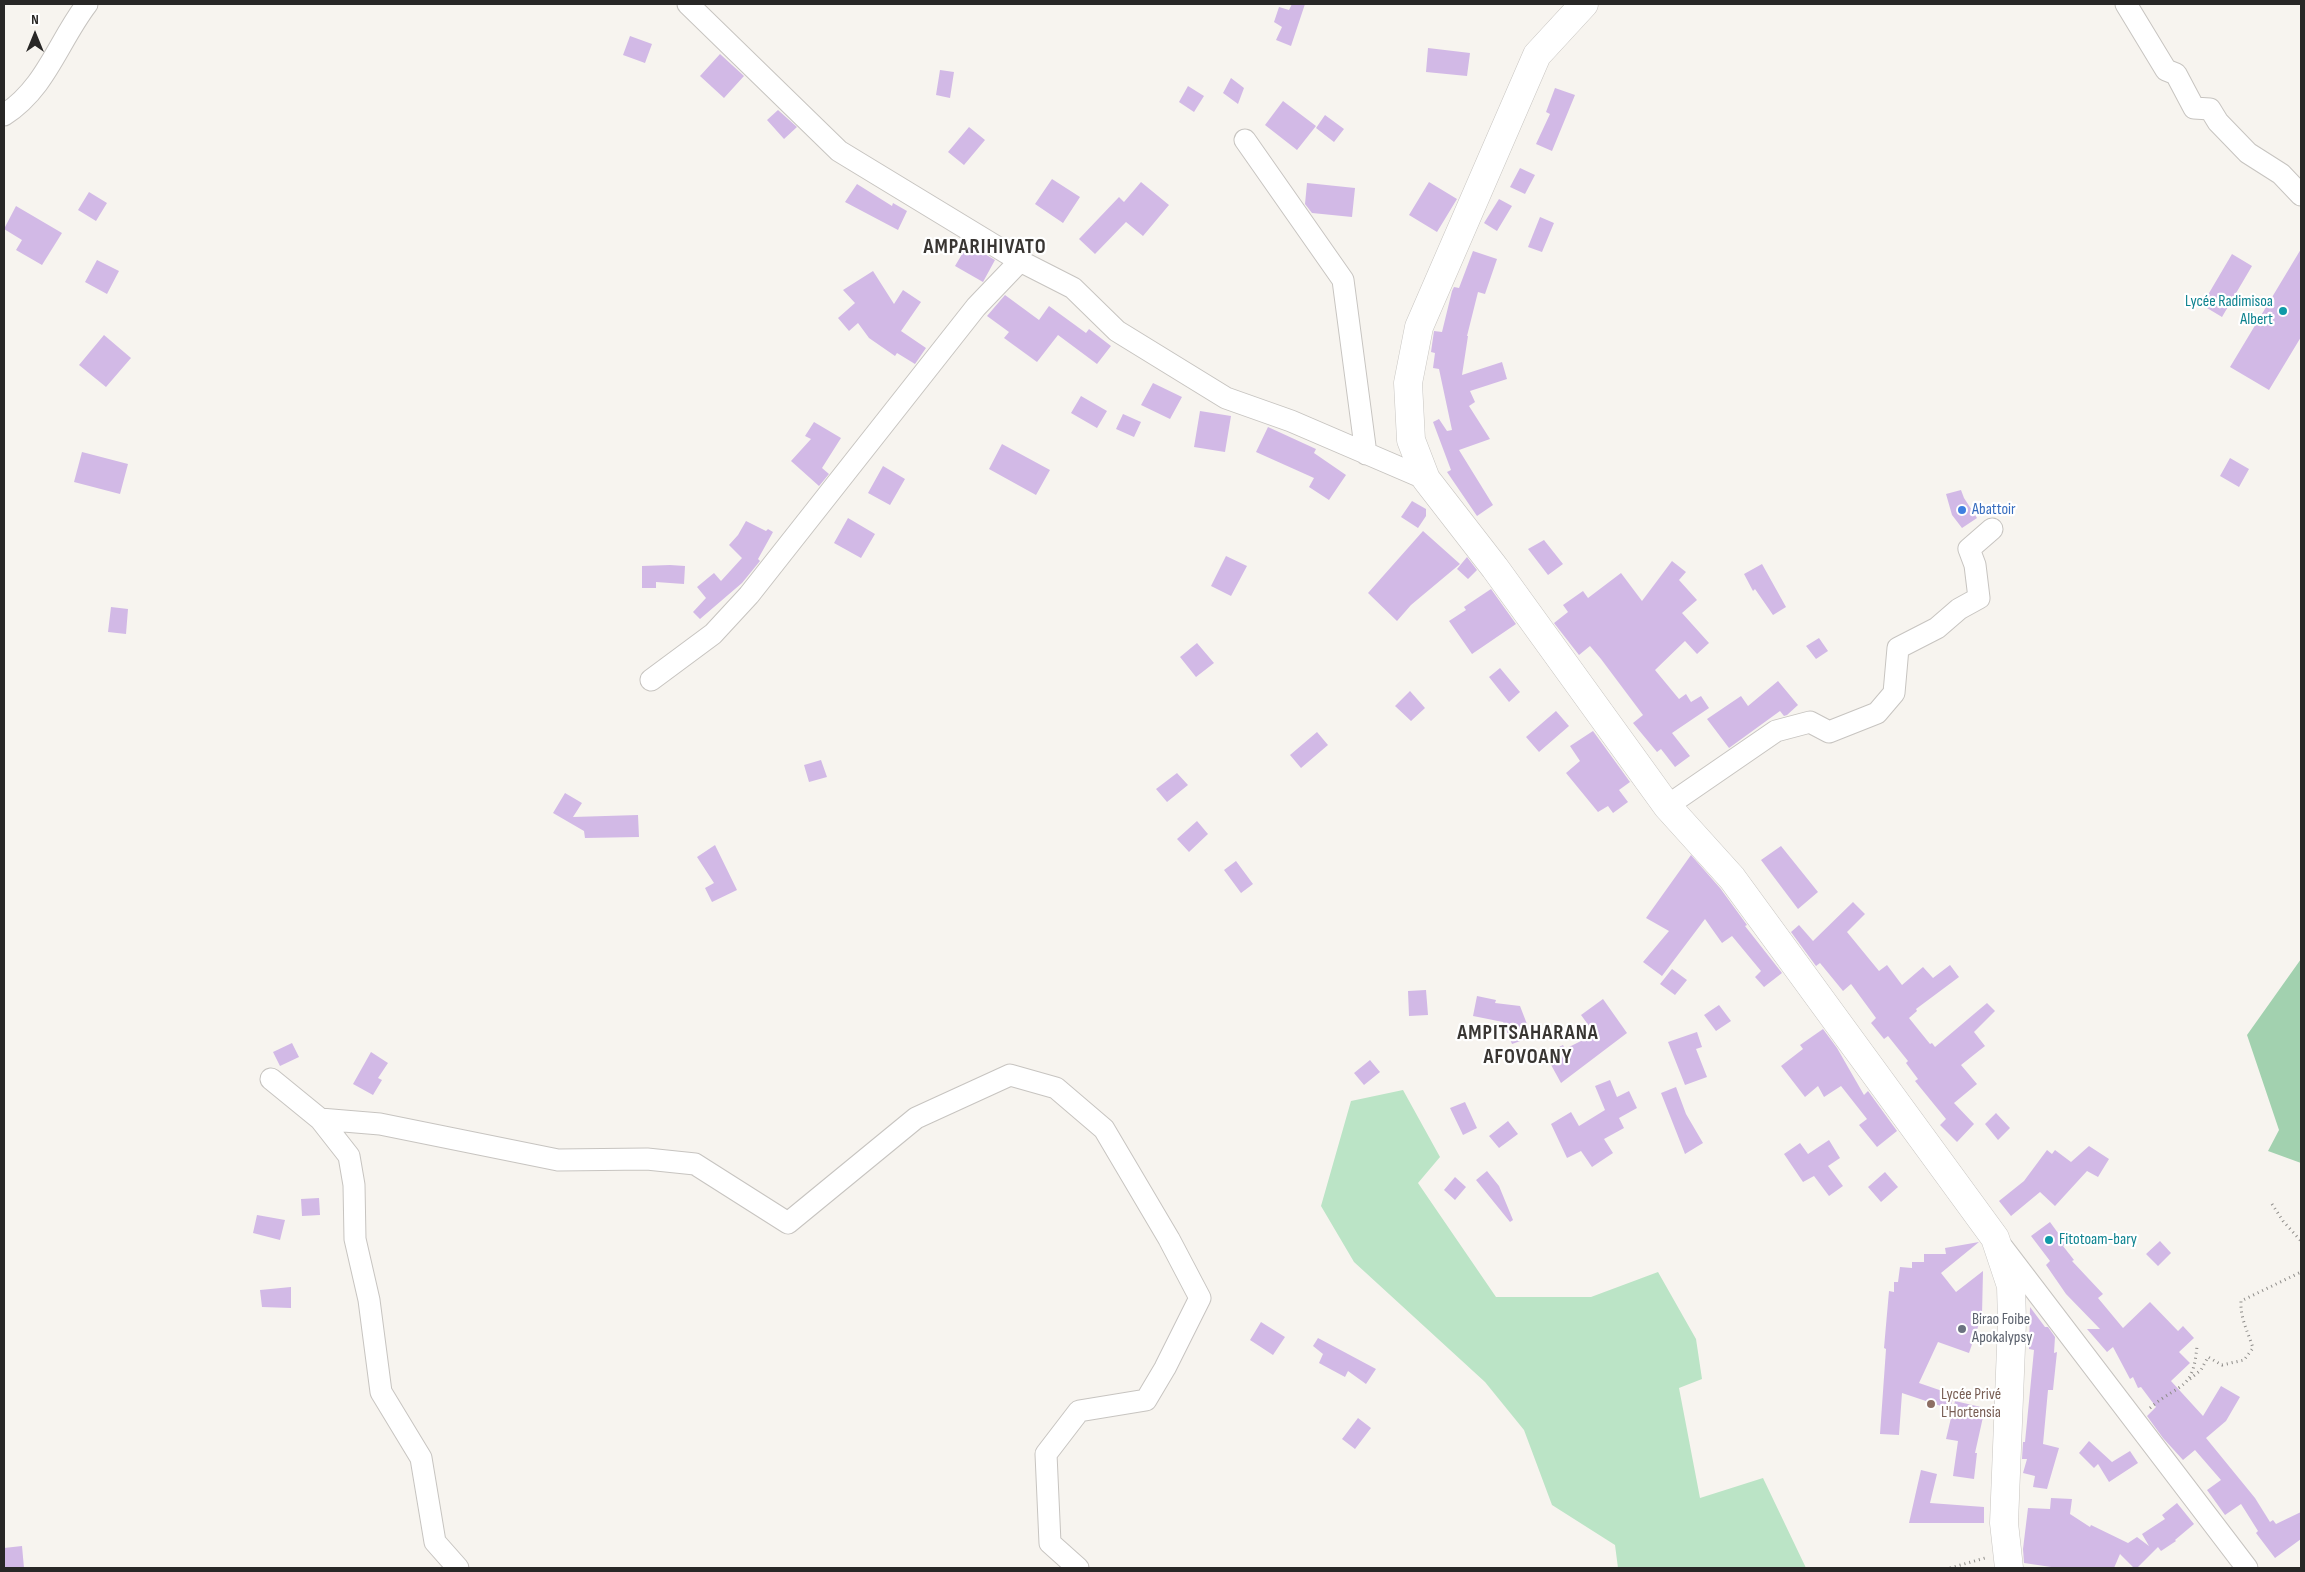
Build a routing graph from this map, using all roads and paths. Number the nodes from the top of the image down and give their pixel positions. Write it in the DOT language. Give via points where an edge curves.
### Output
graph roads {
  1 [pos="87,4"];
  2 [pos="688,4"];
  3 [pos="1584,4"];
  4 [pos="2126,4"];
  5 [pos="4,115"];
  6 [pos="1245,140"];
  7 [pos="2301,195"];
  8 [pos="1020,261"];
  9 [pos="1366,454"];
  10 [pos="1426,479"];
  11 [pos="1992,529"];
  12 [pos="651,680"];
  13 [pos="1667,806"];
  14 [pos="271,1079"];
  15 [pos="320,1119"];
  16 [pos="2272,1204"];
  17 [pos="1995,1238"];
  18 [pos="2301,1241"];
  19 [pos="2301,1272"];
  20 [pos="2197,1346"];
  21 [pos="2190,1379"];
  22 [pos="2135,1422"];
  23 [pos="2008,1561"];
  24 [pos="458,1568"];
  25 [pos="1078,1568"];
  26 [pos="1950,1568"];
  27 [pos="2246,1568"];
  1 -- 5 [label="street" via="73,22 45,75 17,106"];
  2 -- 8 [label="street" via="839,151"];
  3 -- 10 [label="main road" via="1537,55 1419,327 1408,383 1410,440"];
  4 -- 7 [label="street" via="2166,70 2176,74 2194,108 2210,109 2248,153 2281,174"];
  6 -- 9 [label="street" via="1343,280"];
  8 -- 9 [label="street" via="1073,288 1116,331 1226,398 1291,421"];
  8 -- 12 [label="street" via="976,307 749,595 714,634"];
  9 -- 10 [label="street"];
  10 -- 13 [label="main road" via="1495,568"];
  11 -- 13 [label="street" via="1968,549 1975,565 1979,598 1959,609 1937,628 1898,648 1894,693 1877,713 1829,732 1810,722 1776,731"];
  13 -- 17 [label="main road" via="1732,878"];
  14 -- 15 [label="street"];
  15 -- 24 [label="street" via="349,1156 354,1185 355,1239 369,1300 382,1392 421,1458 435,1542"];
  15 -- 25 [label="street" via="380,1124 558,1160 647,1159 695,1164 788,1223 916,1118 1010,1075 1056,1088 1104,1129 1200,1298 1146,1400 1079,1412 1046,1454 1050,1543"];
  16 -- 18 [label="path"];
  17 -- 22 [label="street"];
  17 -- 23 [label="main road" via="2011,1286 2004,1523"];
  19 -- 21 [label="path" via="2241,1301 2240,1314 2253,1348 2244,1360 2222,1365 2208,1357 2201,1370"];
  20 -- 21 [label="path"];
  21 -- 22 [label="path" via="2161,1398"];
  22 -- 27 [label="street"];
  23 -- 26 [label="path" via="1969,1562"];
}
